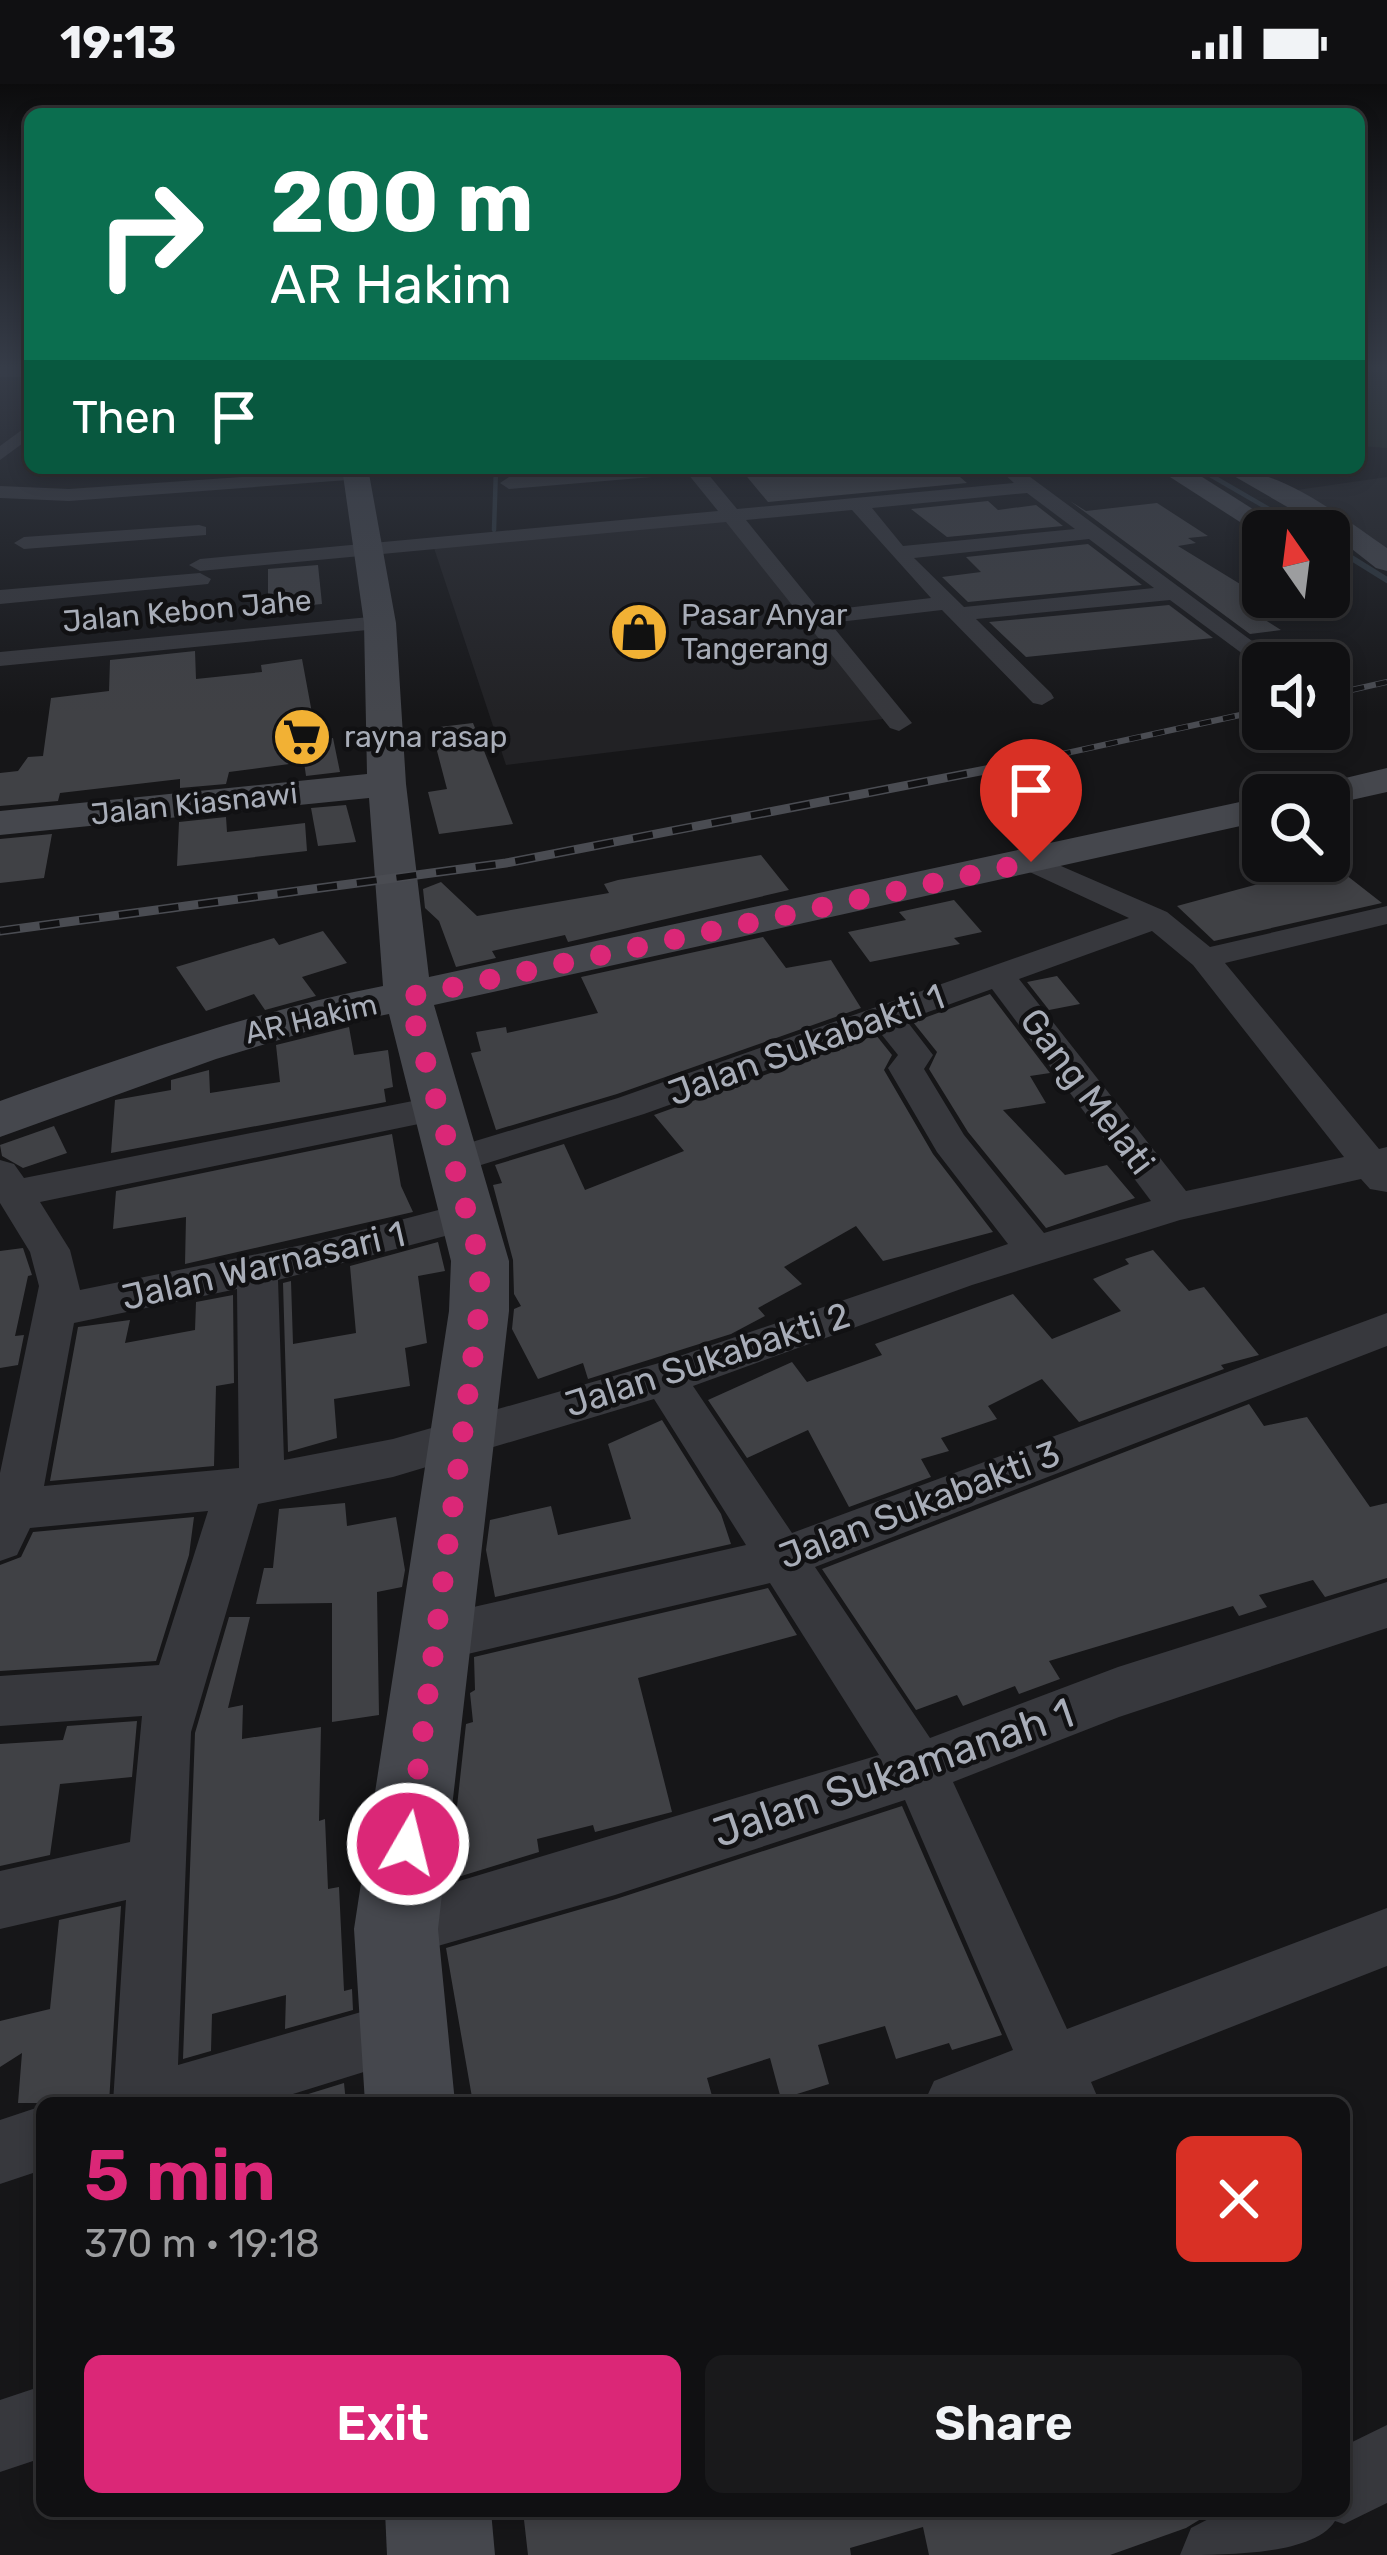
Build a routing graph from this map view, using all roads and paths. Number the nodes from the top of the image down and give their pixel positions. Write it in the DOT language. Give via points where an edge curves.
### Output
graph roads {
  1 [pos="80,483"];
  2 [pos="182,483"];
  3 [pos="203,483"];
  4 [pos="357,483"];
  5 [pos="606,483"];
  6 [pos="705,483"];
  7 [pos="1026,483"];
  8 [pos="1195,483"];
  9 [pos="1259,483"];
  10 [pos="1031,487"];
  11 [pos="0,492"];
  12 [pos="508,501"];
  13 [pos="857,502"];
  14 [pos="1304,510"];
  15 [pos="1242,511"];
  16 [pos="733,514"];
  17 [pos="40,526"];
  18 [pos="200,531"];
  19 [pos="1092,533"];
  20 [pos="1350,539"];
  21 [pos="367,550"];
  22 [pos="898,553"];
  23 [pos="1387,562"];
  24 [pos="1172,593"];
  25 [pos="0,597"];
  26 [pos="197,601"];
  27 [pos="954,609"];
  28 [pos="816,618"];
  29 [pos="380,623"];
  30 [pos="1242,643"];
  31 [pos="0,658"];
  32 [pos="1042,698"];
  33 [pos="898,723"];
  34 [pos="1387,780"];
  35 [pos="387,784"];
  36 [pos="1350,789"];
  37 [pos="1242,814"];
  38 [pos="0,823"];
  39 [pos="1031,862"];
  40 [pos="1387,915"];
  41 [pos="1156,920"];
  42 [pos="1204,958"];
  43 [pos="999,975"];
  44 [pos="408,997"];
  45 [pos="885,1016"];
  46 [pos="784,1052"];
  47 [pos="816,1082"];
  48 [pos="0,1120"];
  49 [pos="453,1162"];
  50 [pos="1380,1169"];
  51 [pos="7,1183"];
  52 [pos="1177,1208"];
  53 [pos="1036,1251"];
  54 [pos="257,1271"];
  55 [pos="56,1311"];
  56 [pos="1387,1329"];
  57 [pos="664,1379"];
  58 [pos="461,1436"];
  59 [pos="251,1486"];
  60 [pos="8,1525"];
  61 [pos="780,1559"];
  62 [pos="1387,1605"];
  63 [pos="438,1638"];
  64 [pos="176,1689"];
  65 [pos="0,1701"];
  66 [pos="919,1769"];
  67 [pos="160,1864"];
  68 [pos="0,1900"];
  69 [pos="396,1930"];
  70 [pos="1387,1937"];
  71 [pos="406,2030"];
  72 [pos="1060,2086"];
  73 [pos="146,2097"];
  74 [pos="178,2097"];
  75 [pos="410,2097"];
  76 [pos="993,2097"];
  77 [pos="36,2140"];
  78 [pos="0,2152"];
  79 [pos="36,2424"];
  80 [pos="0,2436"];
  81 [pos="1387,2462"];
  82 [pos="1350,2484"];
  83 [pos="438,2517"];
  84 [pos="441,2555"];
  1 -- 17 [label="street"];
  2 -- 17 [label="street"];
  3 -- 18 [label="street"];
  4 -- 21 [label="street"];
  5 -- 12 [label="street"];
  6 -- 16 [label="street"];
  7 -- 10 [label="street"];
  8 -- 15 [label="street"];
  9 -- 14 [label="street"];
  10 -- 13 [label="street"];
  10 -- 19 [label="street"];
  11 -- 17 [label="street"];
  12 -- 16 [label="street"];
  12 -- 21 [label="street"];
  13 -- 16 [label="street"];
  13 -- 22 [label="street"];
  16 -- 28 [label="street"];
  17 -- 18 [label="street"];
  18 -- 26 [label="street"];
  19 -- 22 [label="street"];
  19 -- 24 [label="street"];
  20 -- 23 [label="street"];
  21 -- 26 [label="street"];
  21 -- 29 [label="street"];
  22 -- 27 [label="street"];
  24 -- 27 [label="street"];
  24 -- 30 [label="street"];
  25 -- 26 [label="street"];
  26 -- 29 [label="street, Jalan Kebon Jahe"];
  26 -- 31 [label="street, Jalan Kebon Jahe"];
  27 -- 28 [label="street"];
  27 -- 32 [label="street"];
  28 -- 33 [label="street"];
  29 -- 35 [label="street"];
  34 -- 36 [label="street"];
  35 -- 38 [label="street, Jalan Kiasnawi"];
  35 -- 44 [label="street"];
  37 -- 39 [label="street, AR Hakim"];
  39 -- 41 [label="street"];
  39 -- 44 [label="street, AR Hakim"];
  40 -- 42 [label="street"];
  41 -- 42 [label="street"];
  41 -- 43 [label="street, Jalan Sukabakti 1"];
  42 -- 50 [label="street"];
  43 -- 45 [label="street, Jalan Sukabakti 1"];
  43 -- 52 [label="street, Gang Melati"];
  44 -- 48 [label="street, AR Hakim" via="253,1030"];
  44 -- 49 [label="street"];
  45 -- 46 [label="street, Jalan Sukabakti 1"];
  45 -- 53 [label="street" via="916,1055 906,1068 950,1143"];
  46 -- 47 [label="street"];
  46 -- 49 [label="street, Jalan Sukabakti 1"];
  49 -- 51 [label="street"];
  49 -- 54 [label="street, Jalan Warnasari 1"];
  49 -- 58 [label="street" via="480,1261"];
  50 -- 52 [label="street, Jalan Sukabakti 2"];
  51 -- 55 [label="street" via="56,1262"];
  52 -- 53 [label="street, Jalan Sukabakti 2"];
  53 -- 57 [label="street, Jalan Sukabakti 2"];
  54 -- 55 [label="street, Jalan Warnasari 1"];
  54 -- 59 [label="street"];
  55 -- 60 [label="street"];
  56 -- 61 [label="street, Jalan Sukabakti 3"];
  57 -- 58 [label="street, Jalan Sukabakti 2"];
  57 -- 61 [label="street"];
  58 -- 59 [label="street, Jalan Sukabakti 2"];
  58 -- 63 [label="street"];
  59 -- 60 [label="street, Jalan Sukabakti 2"];
  59 -- 64 [label="street"];
  61 -- 63 [label="street, Jalan Sukabakti 3"];
  61 -- 66 [label="street"];
  62 -- 66 [label="street, Jalan Sukamanah 1" via="1118,1692"];
  63 -- 69 [label="street"];
  64 -- 65 [label="street"];
  64 -- 67 [label="street" via="159,1781"];
  66 -- 69 [label="street, Jalan Sukamanah 1"];
  66 -- 72 [label="street"];
  67 -- 68 [label="street"];
  67 -- 73 [label="street"];
  69 -- 71 [label="street"];
  70 -- 72 [label="street"];
  71 -- 74 [label="street"];
  71 -- 75 [label="street"];
  72 -- 76 [label="street"];
  77 -- 78 [label="street"];
  79 -- 80 [label="street"];
  81 -- 82 [label="street"];
  83 -- 84 [label="street"];
}
